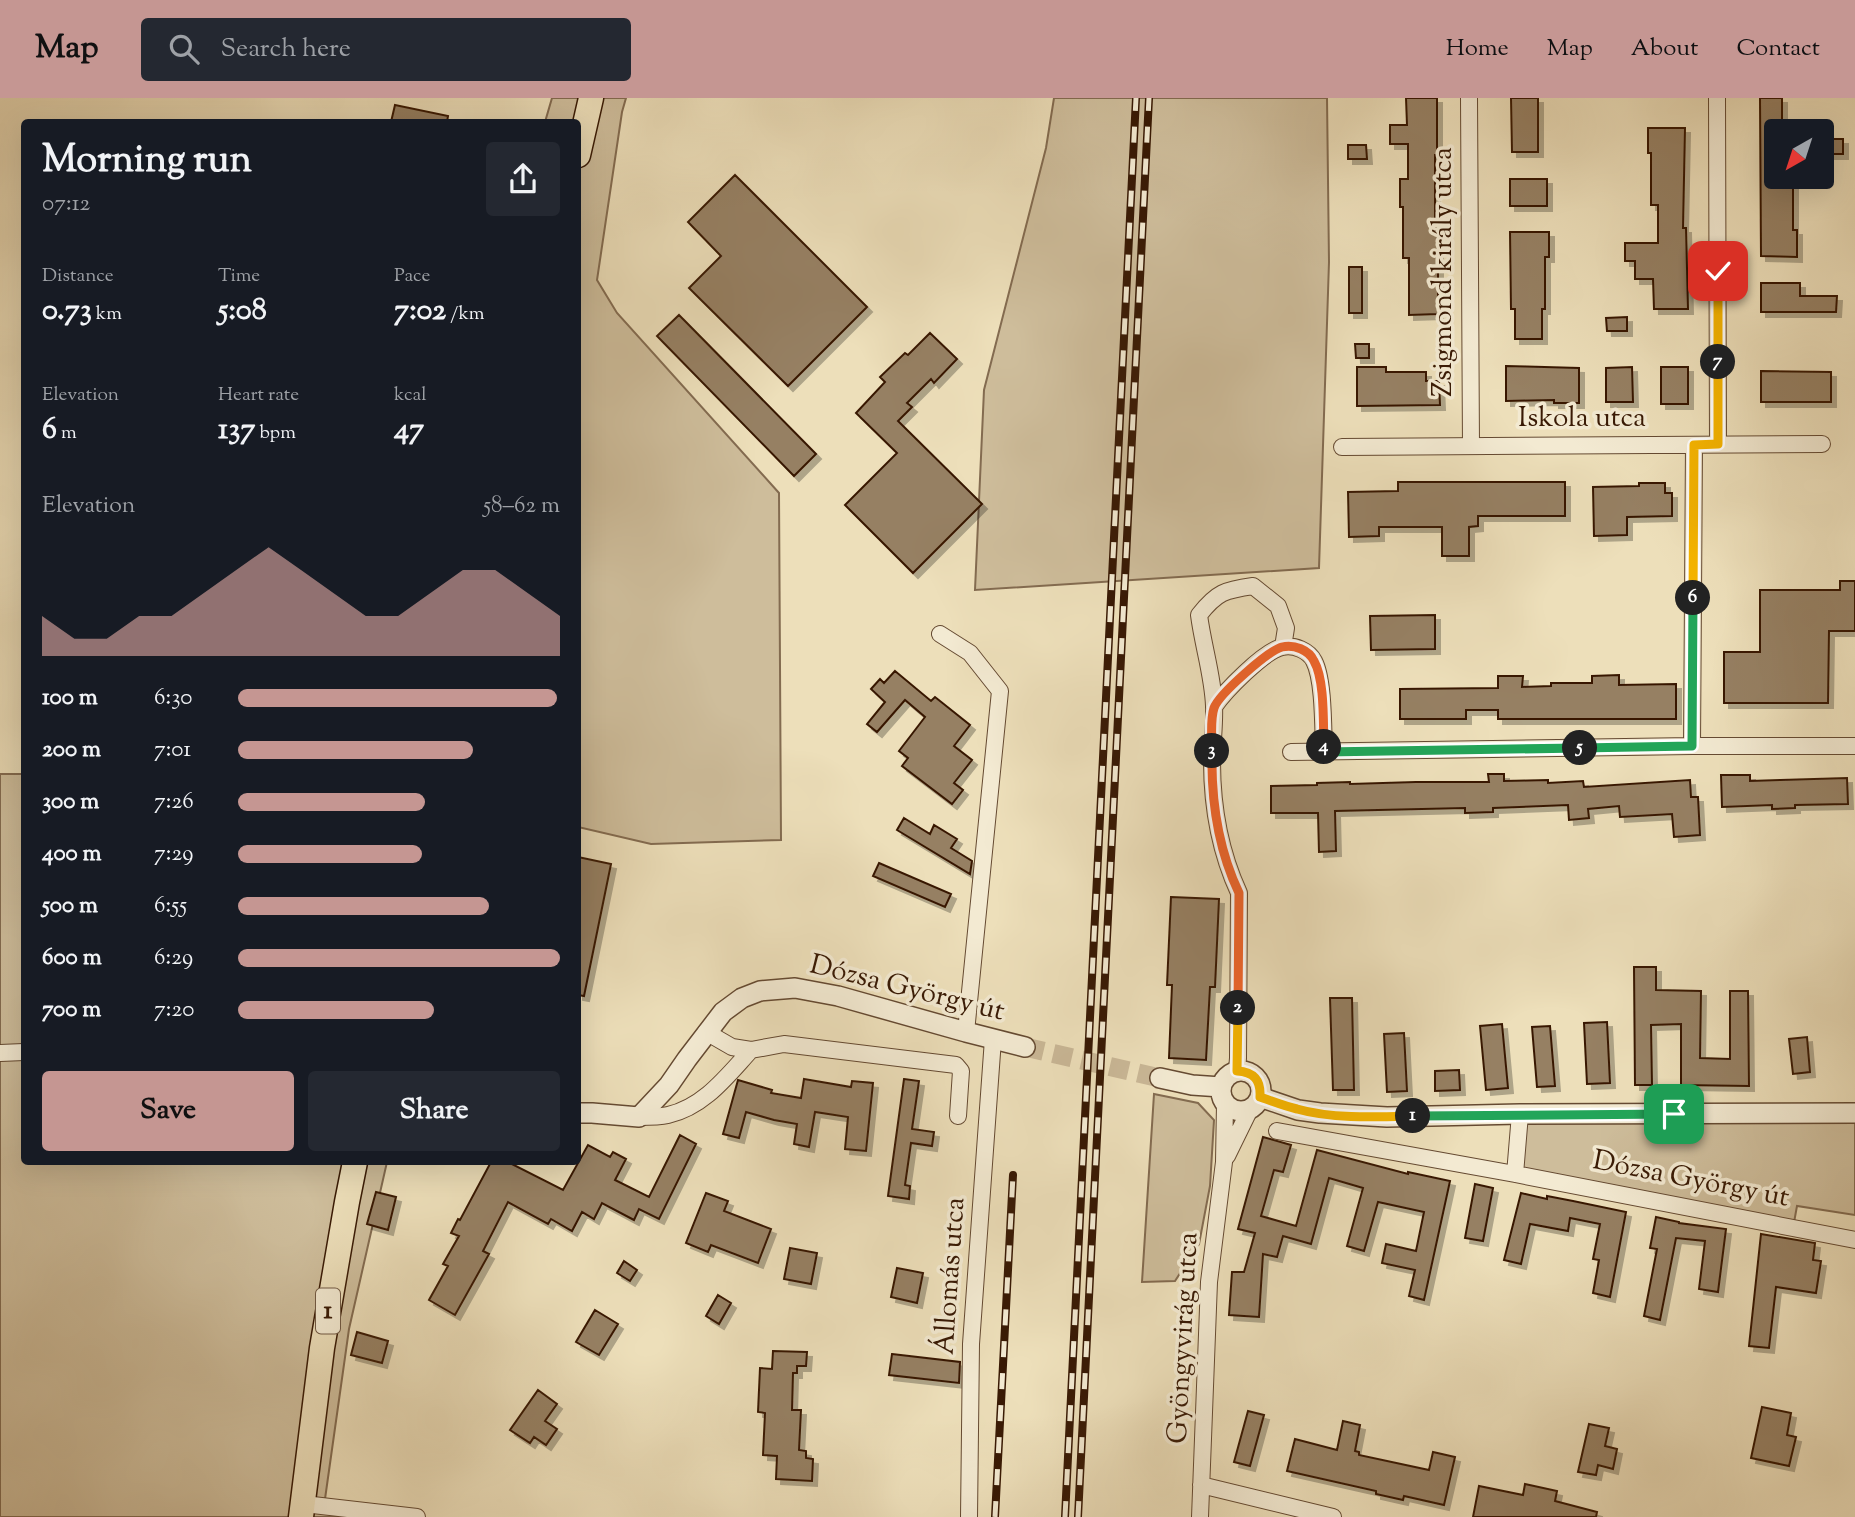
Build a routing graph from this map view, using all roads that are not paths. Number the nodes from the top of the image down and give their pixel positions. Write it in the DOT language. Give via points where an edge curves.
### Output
graph roads {
  1 [pos="591,98"];
  2 [pos="1469,98"];
  3 [pos="1717,98"];
  4 [pos="581,142"];
  5 [pos="1718,444"];
  6 [pos="1822,444"];
  7 [pos="1694,445"];
  8 [pos="1471,446"];
  9 [pos="1342,447"];
  10 [pos="940,634"];
  11 [pos="1283,647"];
  12 [pos="1214,707"];
  13 [pos="1692,746"];
  14 [pos="1855,746"];
  15 [pos="1291,752"];
  16 [pos="1324,752"];
  17 [pos="706,1032"];
  18 [pos="966,1032"];
  19 [pos="993,1039"];
  20 [pos="1025,1047"];
  21 [pos="751,1049"];
  22 [pos="21,1052"];
  23 [pos="0,1053"];
  24 [pos="1237,1071"];
  25 [pos="1160,1078"];
  26 [pos="1223,1096"];
  27 [pos="1255,1103"];
  28 [pos="581,1113"];
  29 [pos="1855,1113"];
  30 [pos="1520,1114"];
  31 [pos="1329,1115"];
  32 [pos="958,1116"];
  33 [pos="639,1117"];
  34 [pos="1277,1131"];
  35 [pos="1325,1140"];
  36 [pos="1224,1162"];
  37 [pos="354,1165"];
  38 [pos="1515,1174"];
  39 [pos="1855,1240"];
  40 [pos="1201,1485"];
  41 [pos="303,1510"];
  42 [pos="366,1515"];
  43 [pos="417,1517"];
  44 [pos="969,1517"];
  45 [pos="1200,1517"];
  46 [pos="1333,1517"];
  1 -- 4 [label="main road"];
  2 -- 8 [label="street, Zsigmond király utca"];
  3 -- 5 [label="street"];
  5 -- 6 [label="street, Iskola utca"];
  5 -- 7 [label="street, Iskola utca"];
  7 -- 8 [label="street, Iskola utca"];
  7 -- 13 [label="street"];
  8 -- 9 [label="street, Iskola utca"];
  10 -- 18 [label="street" via="970,653 1000,691"];
  11 -- 12 [label="street" via="1262,659"];
  11 -- 12 [label="street" via="1286,628 1278,606 1253,586 1212,599 1199,615"];
  11 -- 16 [label="street" via="1302,649 1315,662 1320,675"];
  12 -- 24 [label="street" via="1216,814 1239,893"];
  13 -- 14 [label="street"];
  13 -- 16 [label="street"];
  15 -- 16 [label="street"];
  17 -- 18 [label="street, Dózsa György út" via="742,998 761,990 795,988"];
  17 -- 21 [label="street" via="732,1047"];
  17 -- 33 [label="street, Dózsa György út" via="669,1086"];
  18 -- 19 [label="street, Dózsa György út"];
  19 -- 20 [label="street, Dózsa György út"];
  19 -- 44 [label="street, Állomás utca" via="971,1344"];
  21 -- 32 [label="street" via="783,1044 956,1065 961,1071"];
  21 -- 33 [label="street" via="719,1086 692,1106 667,1115"];
  22 -- 23 [label="street"];
  24 -- 26 [label="street" via="1224,1080"];
  24 -- 27 [label="street" via="1256,1077 1261,1087"];
  25 -- 26 [label="street, Dózsa György út"];
  26 -- 27 [label="street, Dózsa György út" via="1239,1111"];
  26 -- 36 [label="street, Gyöngyvirág utca"];
  27 -- 31 [label="street, Dózsa György út"];
  27 -- 36 [label="street, Gyöngyvirág utca"];
  28 -- 33 [label="street"];
  29 -- 30 [label="street, Dózsa György út"];
  30 -- 31 [label="street, Dózsa György út"];
  30 -- 38 [label="street"];
  31 -- 35 [label="street"];
  34 -- 35 [label="street, Dózsa György út"];
  35 -- 38 [label="street, Dózsa György út"];
  36 -- 40 [label="street, Gyöngyvirág utca" via="1209,1282"];
  37 -- 41 [label="main road, 1" via="322,1348"];
  38 -- 39 [label="street, Dózsa György út"];
  40 -- 45 [label="street, Gyöngyvirág utca"];
  40 -- 46 [label="street"];
  41 -- 42 [label="street"];
  42 -- 43 [label="street"];
}
